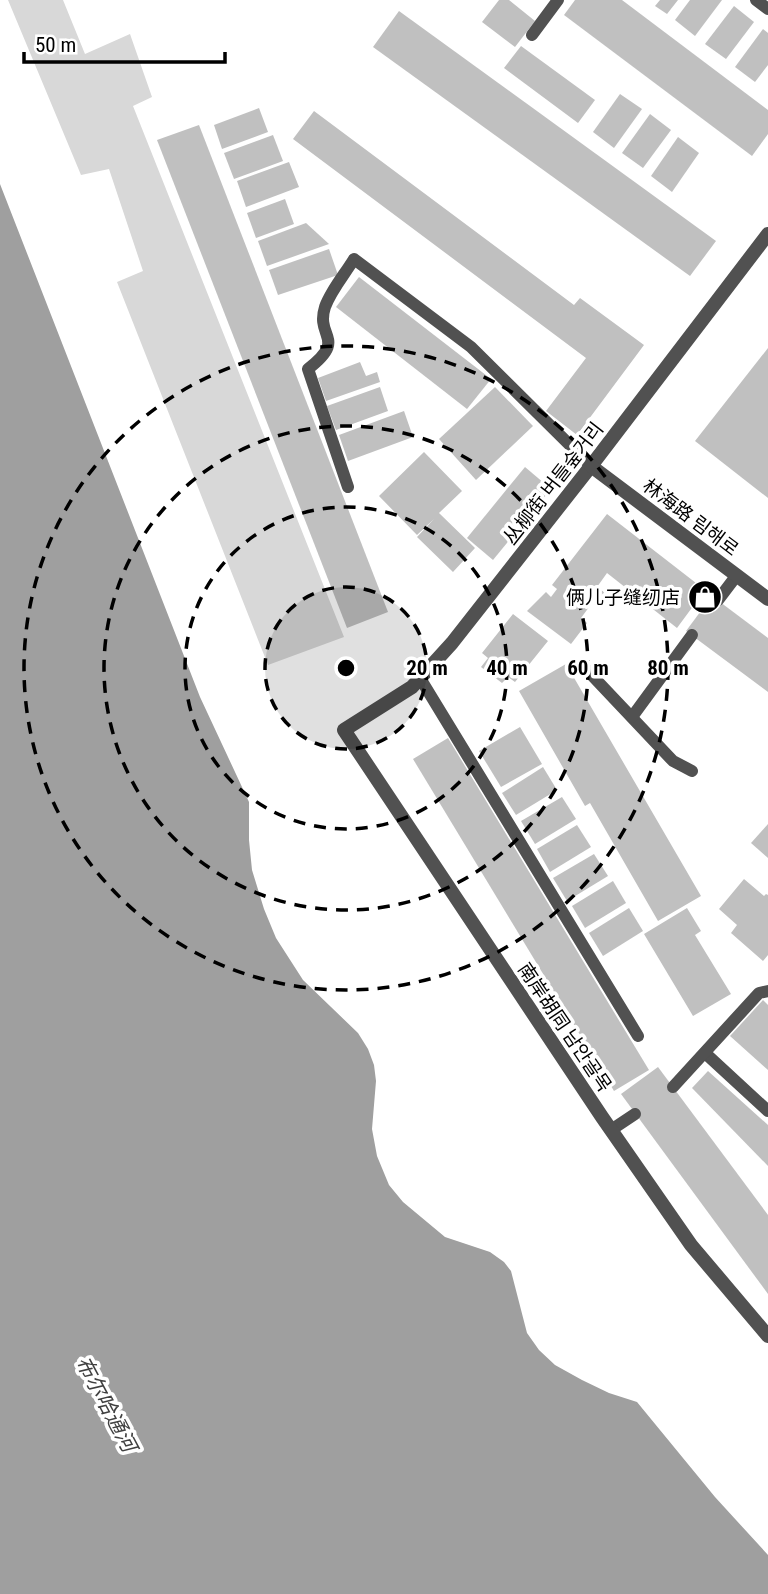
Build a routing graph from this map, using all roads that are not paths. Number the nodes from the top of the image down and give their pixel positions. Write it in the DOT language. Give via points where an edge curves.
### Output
graph roads {
  1 [pos="558,0"];
  2 [pos="755,0"];
  3 [pos="768,9"];
  4 [pos="532,35"];
  5 [pos="768,234"];
  6 [pos="591,466"];
  7 [pos="348,487"];
  8 [pos="737,575"];
  9 [pos="768,599"];
  10 [pos="718,600"];
  11 [pos="692,635"];
  12 [pos="585,668"];
  13 [pos="420,678"];
  14 [pos="632,717"];
  15 [pos="344,730"];
  16 [pos="692,771"];
  17 [pos="768,991"];
  18 [pos="638,1036"];
  19 [pos="705,1053"];
  20 [pos="673,1087"];
  21 [pos="768,1111"];
  22 [pos="635,1114"];
  23 [pos="611,1130"];
  24 [pos="768,1336"];
  1 -- 4 [label="lane"];
  2 -- 3 [label="lane"];
  5 -- 6 [label="street, 丛柳街 버들숲거리"];
  6 -- 7 [label="lane" via="471,347 354,259 326,305 327,351 308,369"];
  6 -- 8 [label="street, 林海路 림해로"];
  6 -- 13 [label="street, 丛柳街 버들숲거리"];
  8 -- 9 [label="street, 林海路 림해로"];
  8 -- 10 [label="lane"];
  11 -- 14 [label="lane"];
  12 -- 14 [label="lane"];
  13 -- 15 [label="street, 丛柳街 버들숲거리"];
  13 -- 18 [label="lane"];
  14 -- 16 [label="lane" via="673,761"];
  15 -- 23 [label="street, 南岸胡同 남안골목"];
  17 -- 19 [label="lane" via="759,993"];
  19 -- 20 [label="lane"];
  19 -- 21 [label="lane"];
  22 -- 23 [label="lane"];
  23 -- 24 [label="street, 南岸胡同 남안골목" via="691,1245"];
}
